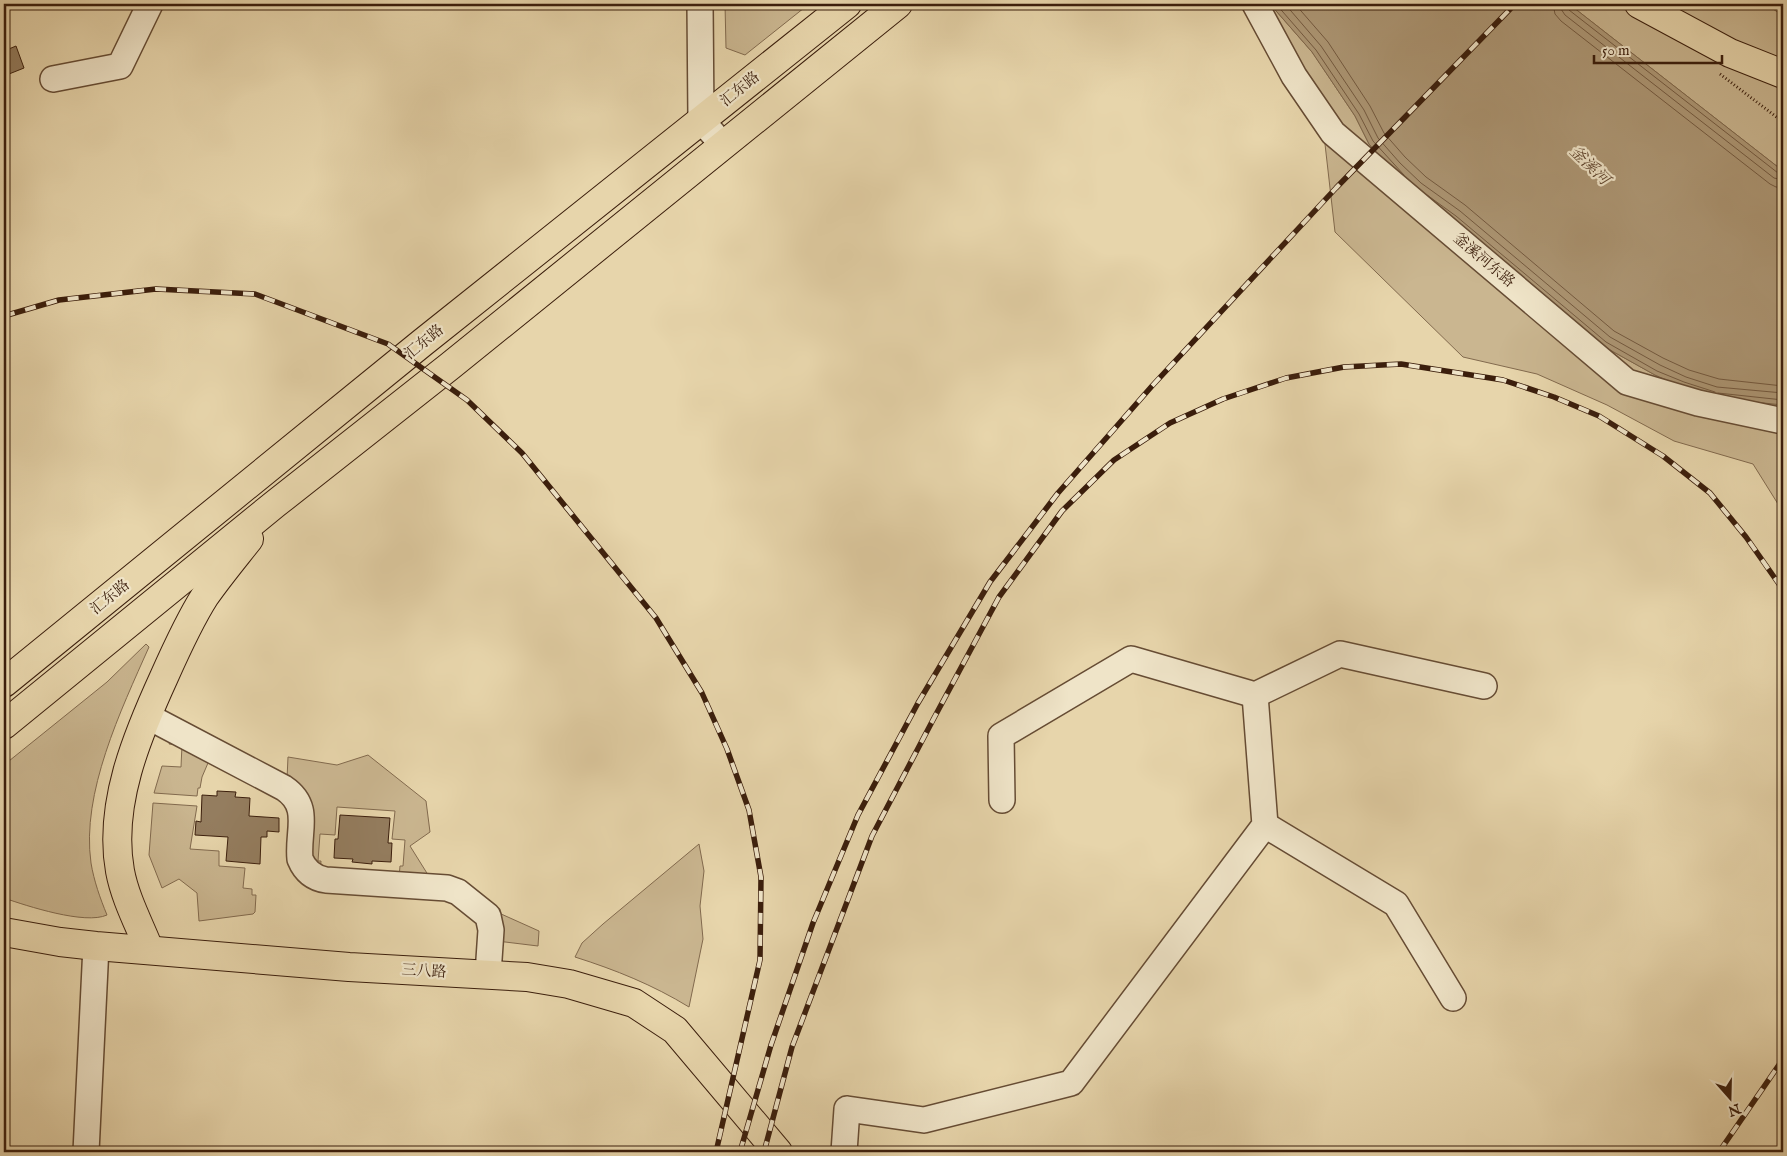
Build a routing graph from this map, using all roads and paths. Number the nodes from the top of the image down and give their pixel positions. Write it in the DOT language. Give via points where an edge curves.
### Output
graph roads {
  1 [pos="150,4"];
  2 [pos="700,4"];
  3 [pos="847,4"];
  4 [pos="898,4"];
  5 [pos="1255,4"];
  6 [pos="1639,4"];
  7 [pos="1783,74"];
  8 [pos="53,79"];
  9 [pos="701,120"];
  10 [pos="723,145"];
  11 [pos="1783,421"];
  12 [pos="275,504"];
  13 [pos="4,684"];
  14 [pos="1484,686"];
  15 [pos="1255,694"];
  16 [pos="147,716"];
  17 [pos="4,725"];
  18 [pos="1002,800"];
  19 [pos="1265,825"];
  20 [pos="4,932"];
  21 [pos="96,946"];
  22 [pos="149,949"];
  23 [pos="488,974"];
  24 [pos="1454,998"];
  25 [pos="86,1152"];
  26 [pos="778,1152"];
  27 [pos="844,1152"];
  1 -- 8 [label="street" via="120,66"];
  2 -- 9 [label="street"];
  3 -- 9 [label="main road, 汇东路"];
  4 -- 10 [label="main road"];
  5 -- 11 [label="street, 釜溪河东路" via="1294,76 1333,133 1627,382 1698,403"];
  6 -- 7 [label="main road" via="1730,53"];
  9 -- 10 [label="street"];
  9 -- 13 [label="main road, 汇东路"];
  10 -- 12 [label="main road"];
  12 -- 16 [label="main road" via="205,597"];
  12 -- 17 [label="main road"];
  14 -- 15 [label="street" via="1340,654"];
  15 -- 18 [label="street" via="1130,660 1001,736"];
  15 -- 19 [label="street"];
  16 -- 22 [label="main road" via="130,759 117,842 120,872"];
  16 -- 23 [label="street" via="284,788 295,797 302,811 300,859 311,875 326,880 447,888 462,895 490,920"];
  19 -- 24 [label="street" via="1396,904"];
  19 -- 27 [label="street" via="1071,1083 924,1120 847,1108"];
  20 -- 21 [label="main road, 三八路"];
  21 -- 22 [label="main road, 三八路"];
  21 -- 25 [label="street"];
  22 -- 23 [label="main road, 三八路" via="348,967"];
  23 -- 26 [label="main road, 三八路" via="569,984 634,1004 675,1030"];
}
